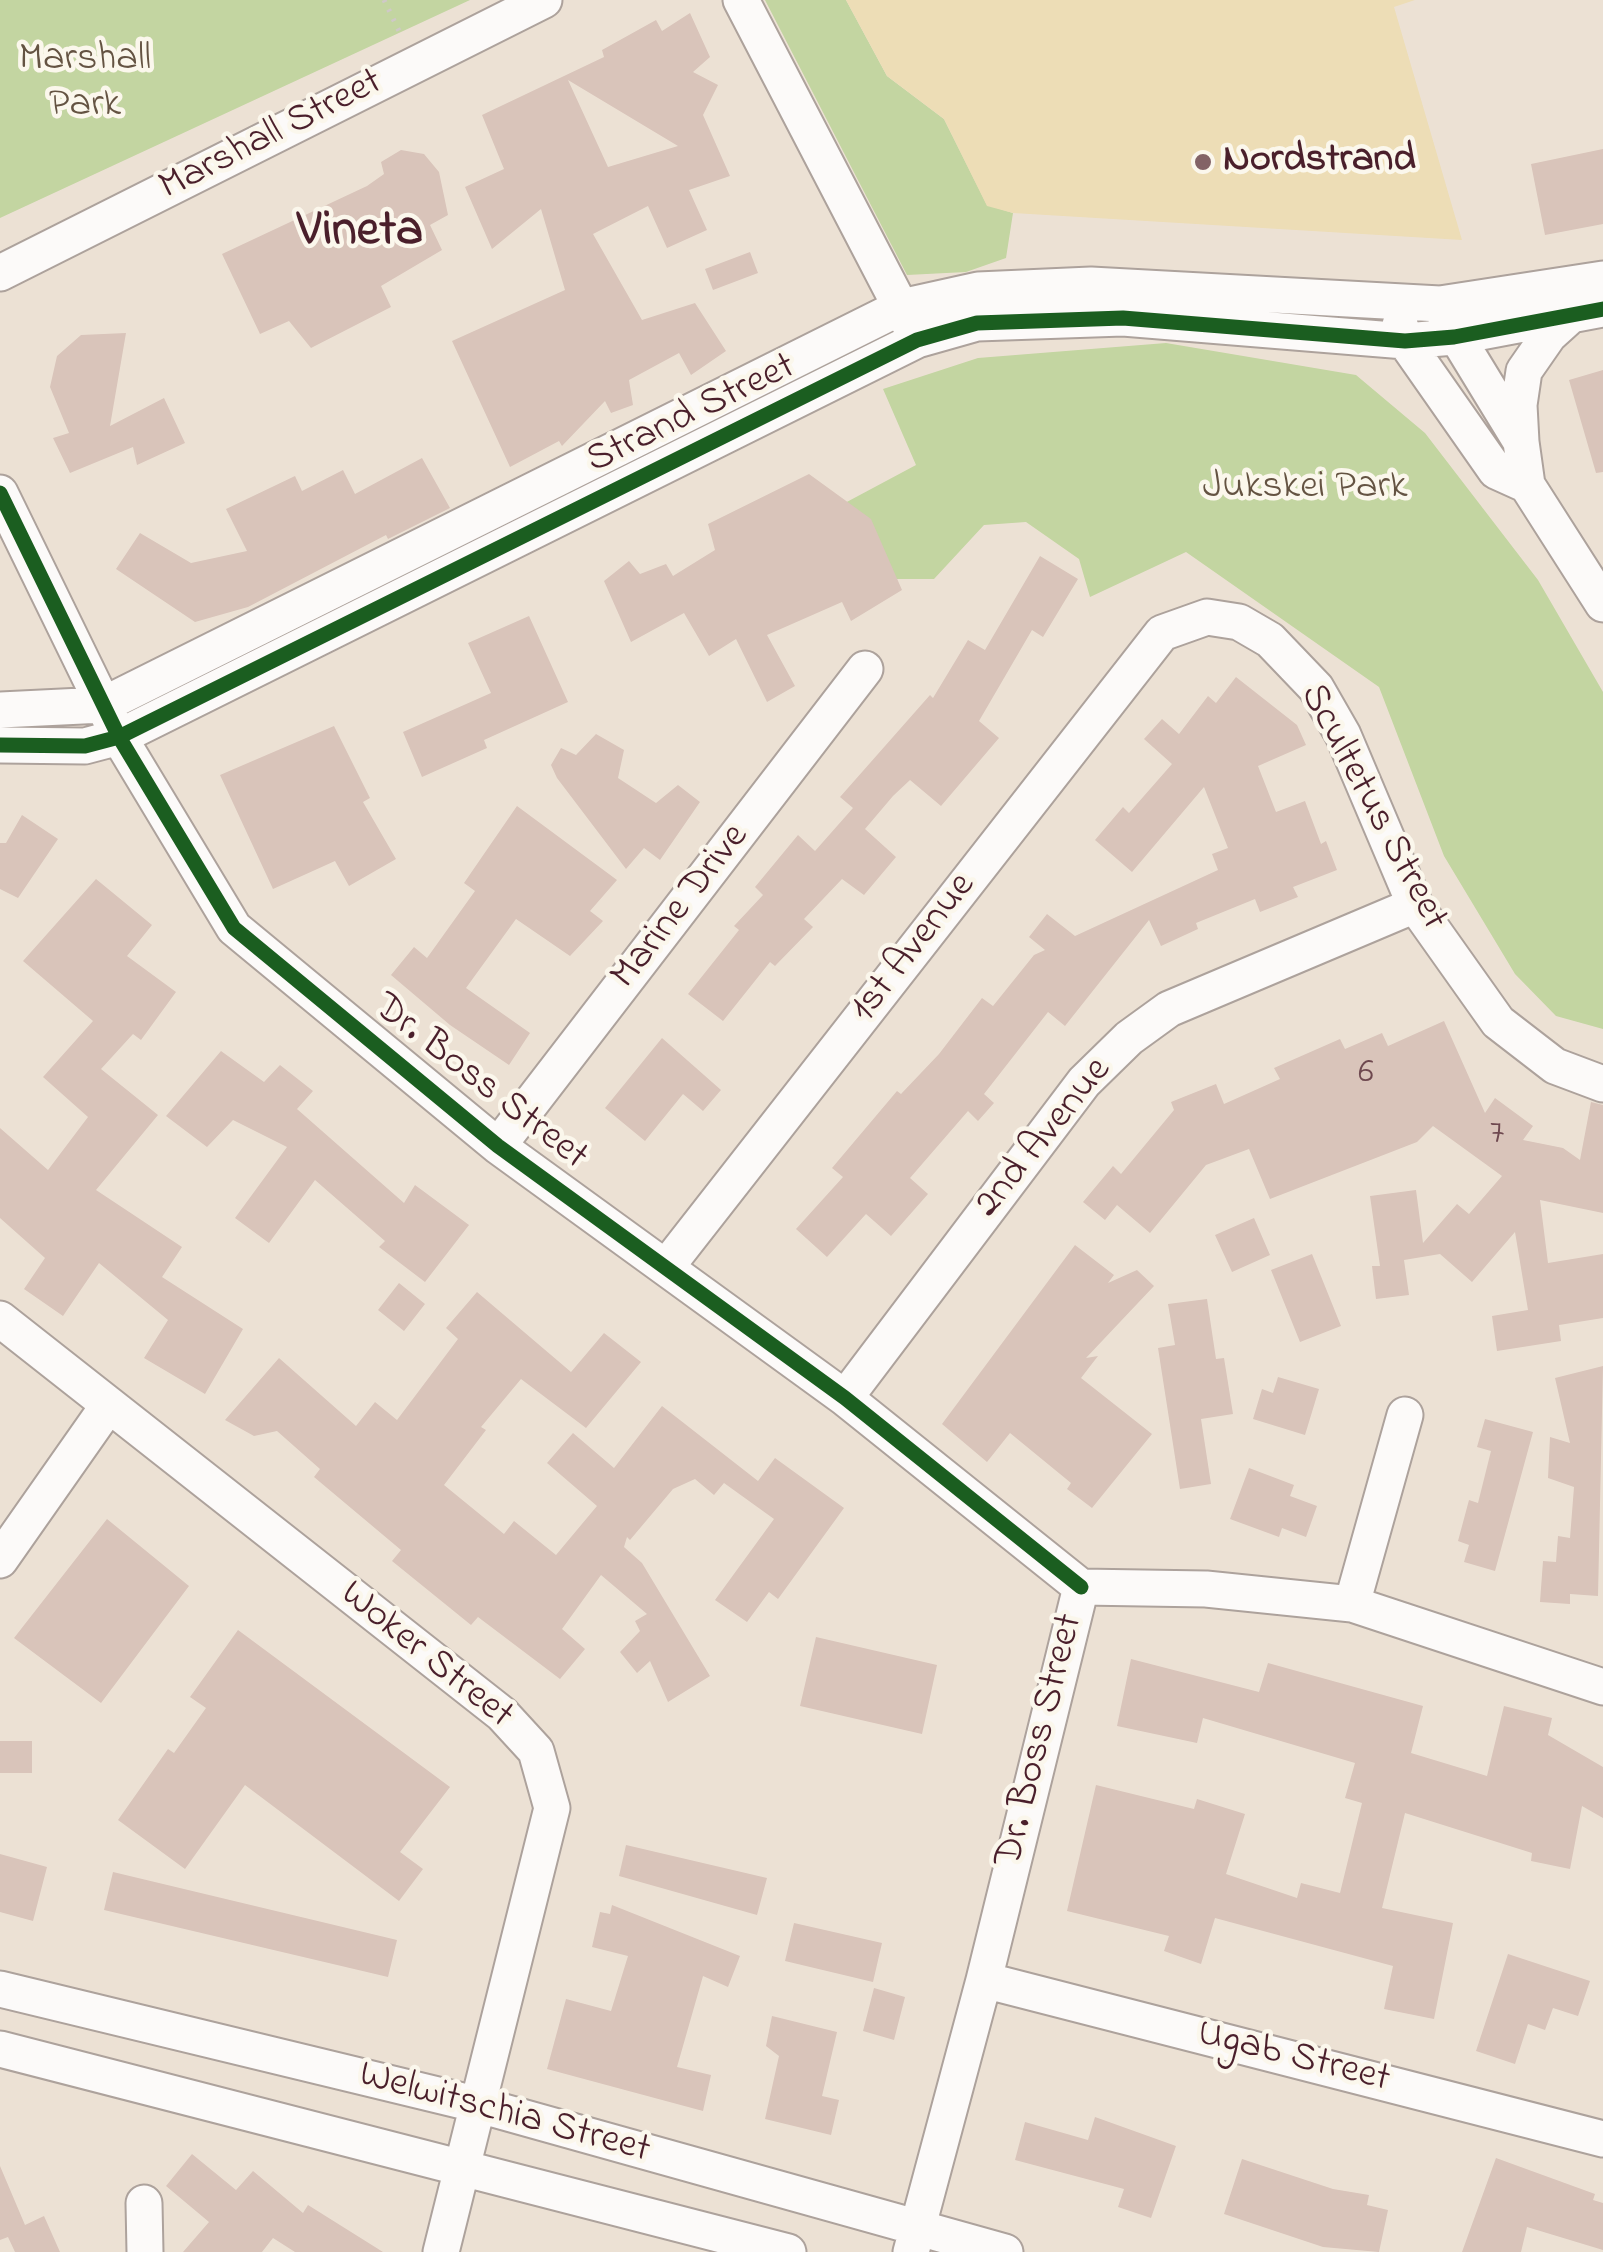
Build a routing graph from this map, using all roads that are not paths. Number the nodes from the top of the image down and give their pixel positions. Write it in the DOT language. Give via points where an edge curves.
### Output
graph roads {
  1 [pos="544,0"];
  2 [pos="741,0"];
  3 [pos="0,273"];
  4 [pos="1603,280"];
  5 [pos="1393,302"];
  6 [pos="1440,304"];
  7 [pos="901,306"];
  8 [pos="1586,313"];
  9 [pos="1454,337"];
  10 [pos="917,340"];
  11 [pos="1405,342"];
  12 [pos="1522,442"];
  13 [pos="1527,485"];
  14 [pos="0,493"];
  15 [pos="1603,604"];
  16 [pos="1162,633"];
  17 [pos="865,669"];
  18 [pos="103,705"];
  19 [pos="0,710"];
  20 [pos="119,738"];
  21 [pos="0,745"];
  22 [pos="1415,905"];
  23 [pos="1603,1084"];
  24 [pos="498,1146"];
  25 [pos="667,1266"];
  26 [pos="0,1319"];
  27 [pos="845,1398"];
  28 [pos="108,1406"];
  29 [pos="1405,1416"];
  30 [pos="0,1560"];
  31 [pos="1080,1586"];
  32 [pos="1352,1604"];
  33 [pos="1603,1687"];
  34 [pos="984,1980"];
  35 [pos="0,1989"];
  36 [pos="0,2049"];
  37 [pos="479,2105"];
  38 [pos="1603,2138"];
  39 [pos="462,2166"];
  40 [pos="144,2204"];
  41 [pos="913,2240"];
  42 [pos="145,2252"];
  43 [pos="441,2252"];
  44 [pos="788,2252"];
  45 [pos="1004,2252"];
  1 -- 3 [label="street, Marshall Street"];
  2 -- 7 [label="street"];
  4 -- 6 [label="street, Strand Street"];
  5 -- 6 [label="street, Strand Street"];
  5 -- 7 [label="street, Strand Street" via="1091,284 978,290"];
  5 -- 11 [label="street"];
  6 -- 9 [label="street"];
  7 -- 10 [label="street"];
  7 -- 18 [label="street, Strand Street"];
  8 -- 9 [label="street, Strand Street"];
  8 -- 12 [label="street" via="1549,335 1524,371"];
  9 -- 11 [label="street, Strand Street"];
  9 -- 12 [label="street"];
  10 -- 11 [label="street, Strand Street" via="977,322 1122,318"];
  10 -- 20 [label="street, Strand Street"];
  11 -- 13 [label="street" via="1496,471"];
  12 -- 13 [label="street"];
  13 -- 15 [label="street"];
  14 -- 18 [label="street, Dr. Boss Street"];
  16 -- 22 [label="street, Scultetus Street" via="1207,617 1239,622 1270,640 1316,688 1343,735"];
  16 -- 25 [label="street, 1st Avenue"];
  17 -- 24 [label="street, Marine Drive"];
  18 -- 19 [label="street, Strand Street"];
  18 -- 20 [label="street, Dr. Boss Street"];
  20 -- 21 [label="street, Strand Street" via="85,746"];
  20 -- 24 [label="street, Dr. Boss Street" via="234,928"];
  22 -- 23 [label="street, Scultetus Street" via="1498,1022 1555,1066"];
  22 -- 27 [label="street, 2nd Avenue" via="1169,1009 1129,1038 1084,1082"];
  24 -- 25 [label="street, Dr. Boss Street"];
  25 -- 27 [label="street, Dr. Boss Street"];
  26 -- 28 [label="street, Woker Street"];
  27 -- 31 [label="street, Dr. Boss Street"];
  28 -- 30 [label="street"];
  28 -- 37 [label="street, Woker Street" via="502,1714 536,1750 552,1808"];
  29 -- 32 [label="street"];
  31 -- 32 [label="street" via="1206,1589"];
  31 -- 34 [label="street, Dr. Boss Street"];
  32 -- 33 [label="street"];
  34 -- 38 [label="street, Ugab Street"];
  34 -- 41 [label="street, Dr. Boss Street"];
  35 -- 37 [label="street, Welwitschia Street"];
  36 -- 39 [label="street, Welwitschia Street"];
  37 -- 39 [label="street, Woker Street"];
  37 -- 41 [label="street, Welwitschia Street"];
  39 -- 43 [label="street, Woker Street"];
  39 -- 44 [label="street, Welwitschia Street"];
  40 -- 42 [label="street"];
  41 -- 45 [label="street, Welwitschia Street"];
}
